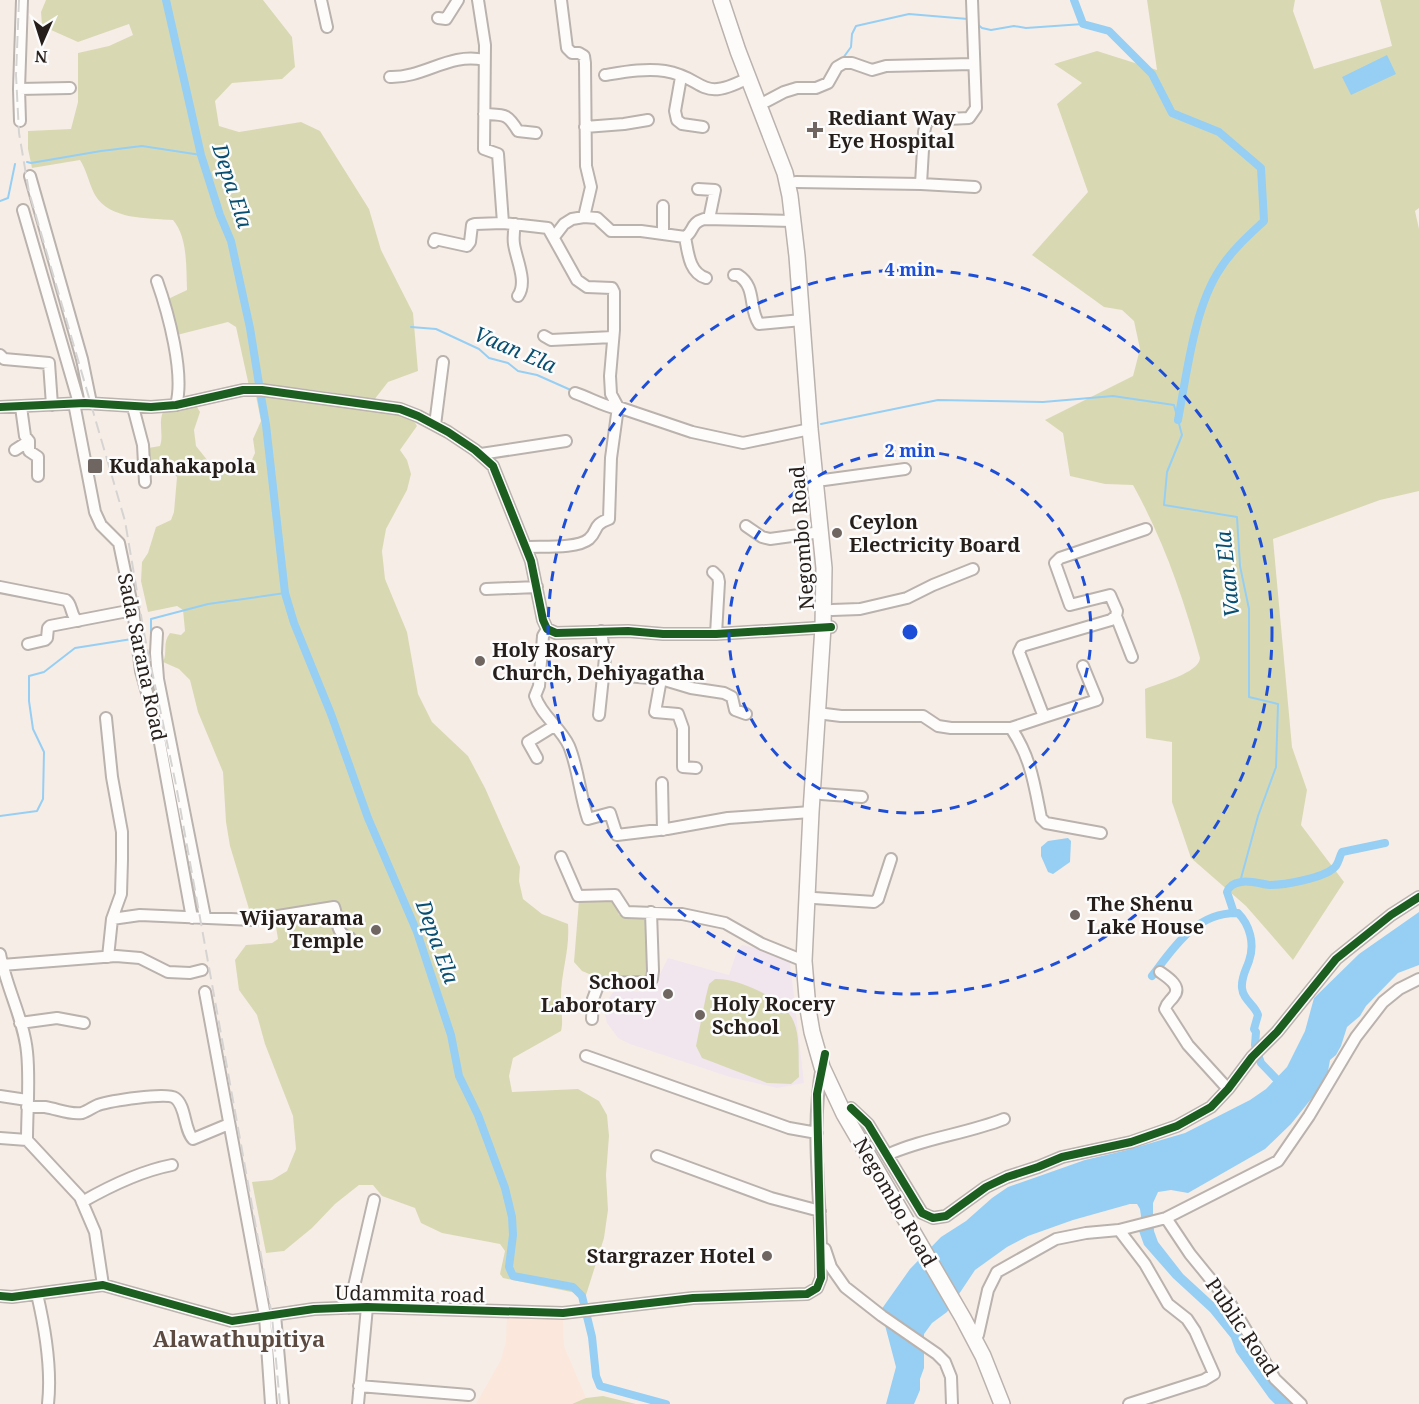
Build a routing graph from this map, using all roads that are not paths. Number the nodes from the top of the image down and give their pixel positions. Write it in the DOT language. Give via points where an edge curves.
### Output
graph roads {
  1 [pos="22,0"];
  2 [pos="321,0"];
  3 [pos="458,0"];
  4 [pos="478,0"];
  5 [pos="561,0"];
  6 [pos="721,0"];
  7 [pos="729,0"];
  8 [pos="972,0"];
  9 [pos="438,18"];
  10 [pos="327,27"];
  11 [pos="484,60"];
  12 [pos="973,64"];
  13 [pos="605,75"];
  14 [pos="390,76"];
  15 [pos="681,76"];
  16 [pos="748,78"];
  17 [pos="70,88"];
  18 [pos="19,89"];
  19 [pos="767,101"];
  20 [pos="484,114"];
  21 [pos="648,120"];
  22 [pos="20,121"];
  23 [pos="585,127"];
  24 [pos="703,127"];
  25 [pos="536,133"];
  26 [pos="30,176"];
  27 [pos="796,182"];
  28 [pos="921,184"];
  29 [pos="975,187"];
  30 [pos="698,189"];
  31 [pos="663,206"];
  32 [pos="23,210"];
  33 [pos="584,217"];
  34 [pos="709,219"];
  35 [pos="793,221"];
  36 [pos="502,223"];
  37 [pos="515,224"];
  38 [pos="663,234"];
  39 [pos="554,237"];
  40 [pos="685,237"];
  41 [pos="434,242"];
  42 [pos="734,275"];
  43 [pos="706,278"];
  44 [pos="158,281"];
  45 [pos="519,296"];
  46 [pos="802,321"];
  47 [pos="544,336"];
  48 [pos="613,337"];
  49 [pos="0,355"];
  50 [pos="443,362"];
  51 [pos="575,393"];
  52 [pos="81,403"];
  53 [pos="52,405"];
  54 [pos="176,405"];
  55 [pos="0,407"];
  56 [pos="21,407"];
  57 [pos="133,407"];
  58 [pos="618,408"];
  59 [pos="435,425"];
  60 [pos="810,429"];
  61 [pos="29,441"];
  62 [pos="566,441"];
  63 [pos="15,450"];
  64 [pos="481,454"];
  65 [pos="905,469"];
  66 [pos="38,476"];
  67 [pos="824,480"];
  68 [pos="145,482"];
  69 [pos="746,526"];
  70 [pos="1146,529"];
  71 [pos="820,532"];
  72 [pos="526,547"];
  73 [pos="974,569"];
  74 [pos="713,572"];
  75 [pos="0,587"];
  76 [pos="537,587"];
  77 [pos="486,589"];
  78 [pos="133,610"];
  79 [pos="832,610"];
  80 [pos="1116,616"];
  81 [pos="78,621"];
  82 [pos="827,627"];
  83 [pos="547,629"];
  84 [pos="601,631"];
  85 [pos="157,633"];
  86 [pos="716,634"];
  87 [pos="28,644"];
  88 [pos="1132,657"];
  89 [pos="1083,666"];
  90 [pos="603,674"];
  91 [pos="661,679"];
  92 [pos="747,714"];
  93 [pos="825,714"];
  94 [pos="598,715"];
  95 [pos="1044,717"];
  96 [pos="106,718"];
  97 [pos="554,726"];
  98 [pos="1011,728"];
  99 [pos="537,758"];
  100 [pos="696,768"];
  101 [pos="662,783"];
  102 [pos="821,794"];
  103 [pos="862,797"];
  104 [pos="811,812"];
  105 [pos="663,830"];
  106 [pos="1101,833"];
  107 [pos="561,857"];
  108 [pos="891,859"];
  109 [pos="1419,897"];
  110 [pos="814,898"];
  111 [pos="651,912"];
  112 [pos="205,917"];
  113 [pos="192,918"];
  114 [pos="112,919"];
  115 [pos="350,938"];
  116 [pos="108,957"];
  117 [pos="1,959"];
  118 [pos="804,961"];
  119 [pos="202,970"];
  120 [pos="1160,972"];
  121 [pos="1419,979"];
  122 [pos="205,992"];
  123 [pos="592,1019"];
  124 [pos="20,1023"];
  125 [pos="84,1023"];
  126 [pos="586,1056"];
  127 [pos="824,1061"];
  128 [pos="1228,1089"];
  129 [pos="0,1096"];
  130 [pos="27,1103"];
  131 [pos="851,1108"];
  132 [pos="1004,1119"];
  133 [pos="229,1124"];
  134 [pos="817,1133"];
  135 [pos="0,1138"];
  136 [pos="27,1140"];
  137 [pos="887,1155"];
  138 [pos="657,1156"];
  139 [pos="172,1165"];
  140 [pos="374,1200"];
  141 [pos="82,1202"];
  142 [pos="820,1211"];
  143 [pos="1161,1219"];
  144 [pos="1119,1230"];
  145 [pos="821,1238"];
  146 [pos="920,1238"];
  147 [pos="103,1285"];
  148 [pos="37,1294"];
  149 [pos="0,1296"];
  150 [pos="367,1307"];
  151 [pos="349,1308"];
  152 [pos="270,1316"];
  153 [pos="965,1317"];
  154 [pos="978,1335"];
  155 [pos="359,1386"];
  156 [pos="469,1395"];
  157 [pos="48,1404"];
  158 [pos="271,1404"];
  159 [pos="282,1404"];
  160 [pos="358,1404"];
  161 [pos="952,1404"];
  162 [pos="1002,1404"];
  163 [pos="1010,1404"];
  164 [pos="1130,1404"];
  165 [pos="1300,1404"];
  1 -- 18 [label="street"];
  2 -- 10 [label="street"];
  3 -- 9 [label="street" via="446,19"];
  4 -- 11 [label="street"];
  5 -- 23 [label="street" via="567,48 584,56"];
  6 -- 16 [label="highway, Negombo Road"];
  7 -- 19 [label="highway, Negombo Road"];
  8 -- 12 [label="street"];
  11 -- 14 [label="street" via="460,58 412,75"];
  11 -- 20 [label="street"];
  12 -- 19 [label="street" via="886,66 872,70 844,63 828,83 816,88 797,88"];
  12 -- 28 [label="street" via="976,108 969,118 927,120"];
  13 -- 15 [label="street" via="656,70"];
  15 -- 16 [label="street" via="712,90"];
  15 -- 24 [label="street" via="677,120"];
  16 -- 35 [label="highway, Negombo Road" via="780,156"];
  17 -- 18 [label="street"];
  18 -- 22 [label="street"];
  19 -- 27 [label="highway, Negombo Road"];
  20 -- 25 [label="street" via="506,116 518,131"];
  20 -- 36 [label="street" via="484,149 498,154"];
  21 -- 23 [label="street"];
  23 -- 33 [label="street" via="591,187"];
  26 -- 52 [label="street" via="82,359"];
  27 -- 28 [label="street"];
  27 -- 67 [label="highway, Negombo Road"];
  28 -- 29 [label="street"];
  30 -- 34 [label="street" via="715,190"];
  31 -- 38 [label="street"];
  32 -- 52 [label="street"];
  33 -- 38 [label="street" via="597,218 611,231"];
  33 -- 39 [label="street" via="564,224"];
  34 -- 35 [label="street"];
  34 -- 40 [label="street" via="698,220"];
  35 -- 46 [label="highway, Negombo Road"];
  36 -- 37 [label="street"];
  36 -- 41 [label="street" via="472,225 467,246 435,239"];
  37 -- 39 [label="street" via="548,228"];
  37 -- 45 [label="street" via="514,243 522,280"];
  38 -- 40 [label="street"];
  39 -- 48 [label="street" via="577,280 587,287 612,288"];
  40 -- 43 [label="street" via="694,271"];
  42 -- 46 [label="street" via="746,282 759,324"];
  44 -- 54 [label="street" via="176,356"];
  46 -- 60 [label="highway, Negombo Road"];
  47 -- 48 [label="street" via="551,340"];
  48 -- 58 [label="street" via="611,394"];
  49 -- 53 [label="street" via="4,359 49,363"];
  50 -- 59 [label="street"];
  51 -- 58 [label="street"];
  52 -- 53 [label="street"];
  52 -- 57 [label="street"];
  52 -- 78 [label="street, Sada Sarana Road" via="95,512 101,525 119,543"];
  53 -- 56 [label="street"];
  54 -- 57 [label="street"];
  54 -- 59 [label="street" via="243,390 262,390 400,409"];
  55 -- 56 [label="street"];
  56 -- 61 [label="street"];
  57 -- 68 [label="street" via="143,445"];
  58 -- 60 [label="street" via="692,432 743,443"];
  58 -- 72 [label="street" via="609,519 597,524 589,538 580,543"];
  59 -- 64 [label="street"];
  60 -- 71 [label="highway, Negombo Road"];
  61 -- 63 [label="street"];
  61 -- 66 [label="street" via="29,451 38,458"];
  62 -- 64 [label="street"];
  64 -- 72 [label="street" via="493,466"];
  65 -- 67 [label="street"];
  67 -- 79 [label="highway, Negombo Road"];
  69 -- 71 [label="street" via="770,539"];
  70 -- 80 [label="street" via="1055,563 1070,605 1110,595"];
  71 -- 82 [label="highway, Negombo Road"];
  72 -- 76 [label="street"];
  73 -- 79 [label="street" via="907,598 860,609"];
  74 -- 86 [label="street" via="719,582"];
  75 -- 81 [label="street" via="66,600"];
  76 -- 77 [label="street"];
  76 -- 83 [label="street"];
  78 -- 81 [label="street"];
  78 -- 113 [label="street, Sada Sarana Road" via="141,671 158,732"];
  79 -- 82 [label="highway, Negombo Road"];
  80 -- 88 [label="street"];
  80 -- 95 [label="street" via="1022,646 1019,652"];
  81 -- 87 [label="street" via="50,626 45,640"];
  82 -- 86 [label="street"];
  82 -- 93 [label="highway, Negombo Road"];
  82 -- 104 [label="highway, Negombo Road"];
  83 -- 84 [label="street" via="556,633"];
  83 -- 97 [label="street" via="535,696"];
  84 -- 86 [label="street"];
  84 -- 90 [label="street"];
  85 -- 112 [label="street" via="158,679"];
  89 -- 95 [label="street" via="1097,700"];
  90 -- 91 [label="street"];
  90 -- 94 [label="street"];
  91 -- 92 [label="street" via="729,695 735,710"];
  91 -- 100 [label="street" via="655,712 678,714 683,728 683,767"];
  93 -- 98 [label="street" via="923,716 938,726 951,728"];
  93 -- 102 [label="highway, Negombo Road"];
  95 -- 98 [label="street"];
  96 -- 114 [label="street" via="122,832 121,894"];
  97 -- 99 [label="street" via="528,742"];
  97 -- 105 [label="street" via="570,748 588,819 610,813 617,835"];
  98 -- 106 [label="street" via="1031,767 1041,818 1046,823"];
  101 -- 105 [label="street"];
  102 -- 103 [label="street"];
  102 -- 110 [label="highway, Negombo Road"];
  104 -- 105 [label="street" via="721,819"];
  104 -- 118 [label="highway, Negombo Road"];
  107 -- 111 [label="street" via="578,896 611,894 626,912"];
  108 -- 110 [label="street" via="874,902"];
  109 -- 128 [label="street" via="1336,959"];
  110 -- 127 [label="highway, Negombo Road" via="813,983"];
  111 -- 118 [label="street" via="699,916 725,923"];
  111 -- 123 [label="street" via="652,979 599,983"];
  112 -- 113 [label="street"];
  112 -- 115 [label="street" via="253,920 334,908 339,931"];
  113 -- 114 [label="street" via="140,915"];
  114 -- 116 [label="street"];
  116 -- 117 [label="street"];
  116 -- 119 [label="street" via="140,958 168,972"];
  117 -- 124 [label="street"];
  118 -- 127 [label="highway, Negombo Road" via="808,1009"];
  120 -- 128 [label="street" via="1174,982 1177,991 1165,1009 1188,1045"];
  121 -- 143 [label="street" via="1399,988 1376,1011 1278,1161"];
  122 -- 133 [label="street"];
  124 -- 125 [label="street" via="57,1018"];
  124 -- 130 [label="street" via="27,1052"];
  126 -- 134 [label="street" via="789,1128"];
  127 -- 131 [label="highway, Negombo Road"];
  127 -- 134 [label="street"];
  127 -- 146 [label="highway, Negombo Road" via="844,1114"];
  128 -- 137 [label="street" via="1211,1107 1177,1126 1131,1142 1062,1157 1007,1177 946,1216 933,1218 922,1213"];
  129 -- 130 [label="street"];
  130 -- 133 [label="street" via="76,1113 131,1098 169,1095 180,1102 193,1139"];
  130 -- 136 [label="street"];
  131 -- 137 [label="street" via="868,1124"];
  131 -- 146 [label="highway, Negombo Road"];
  132 -- 137 [label="street" via="906,1146"];
  133 -- 152 [label="street"];
  134 -- 142 [label="street"];
  135 -- 136 [label="street"];
  136 -- 141 [label="street"];
  138 -- 142 [label="street" via="771,1198"];
  139 -- 141 [label="street" via="106,1188"];
  140 -- 151 [label="street"];
  141 -- 147 [label="street" via="95,1232"];
  142 -- 145 [label="street"];
  143 -- 144 [label="street"];
  143 -- 165 [label="street, Public Road" via="1230,1303 1275,1379"];
  144 -- 154 [label="street" via="1056,1239 997,1272 988,1290"];
  144 -- 164 [label="street" via="1168,1304 1195,1331 1214,1374"];
  145 -- 150 [label="street, Udammita road" via="821,1278 817,1288 807,1294 693,1298 548,1313"];
  145 -- 161 [label="street" via="831,1267 845,1287 945,1362 951,1377"];
  146 -- 153 [label="highway, Negombo Road"];
  147 -- 148 [label="street, Udammita road"];
  147 -- 152 [label="street, Udammita road" via="232,1321"];
  148 -- 149 [label="street, Udammita road"];
  148 -- 157 [label="street" via="47,1361"];
  150 -- 151 [label="street, Udammita road"];
  150 -- 155 [label="street"];
  151 -- 152 [label="street, Udammita road"];
  152 -- 158 [label="street"];
  152 -- 159 [label="street"];
  153 -- 154 [label="highway, Negombo Road"];
  153 -- 162 [label="highway, Negombo Road"];
  154 -- 163 [label="highway, Negombo Road"];
  155 -- 156 [label="street"];
  155 -- 160 [label="street"];
}
